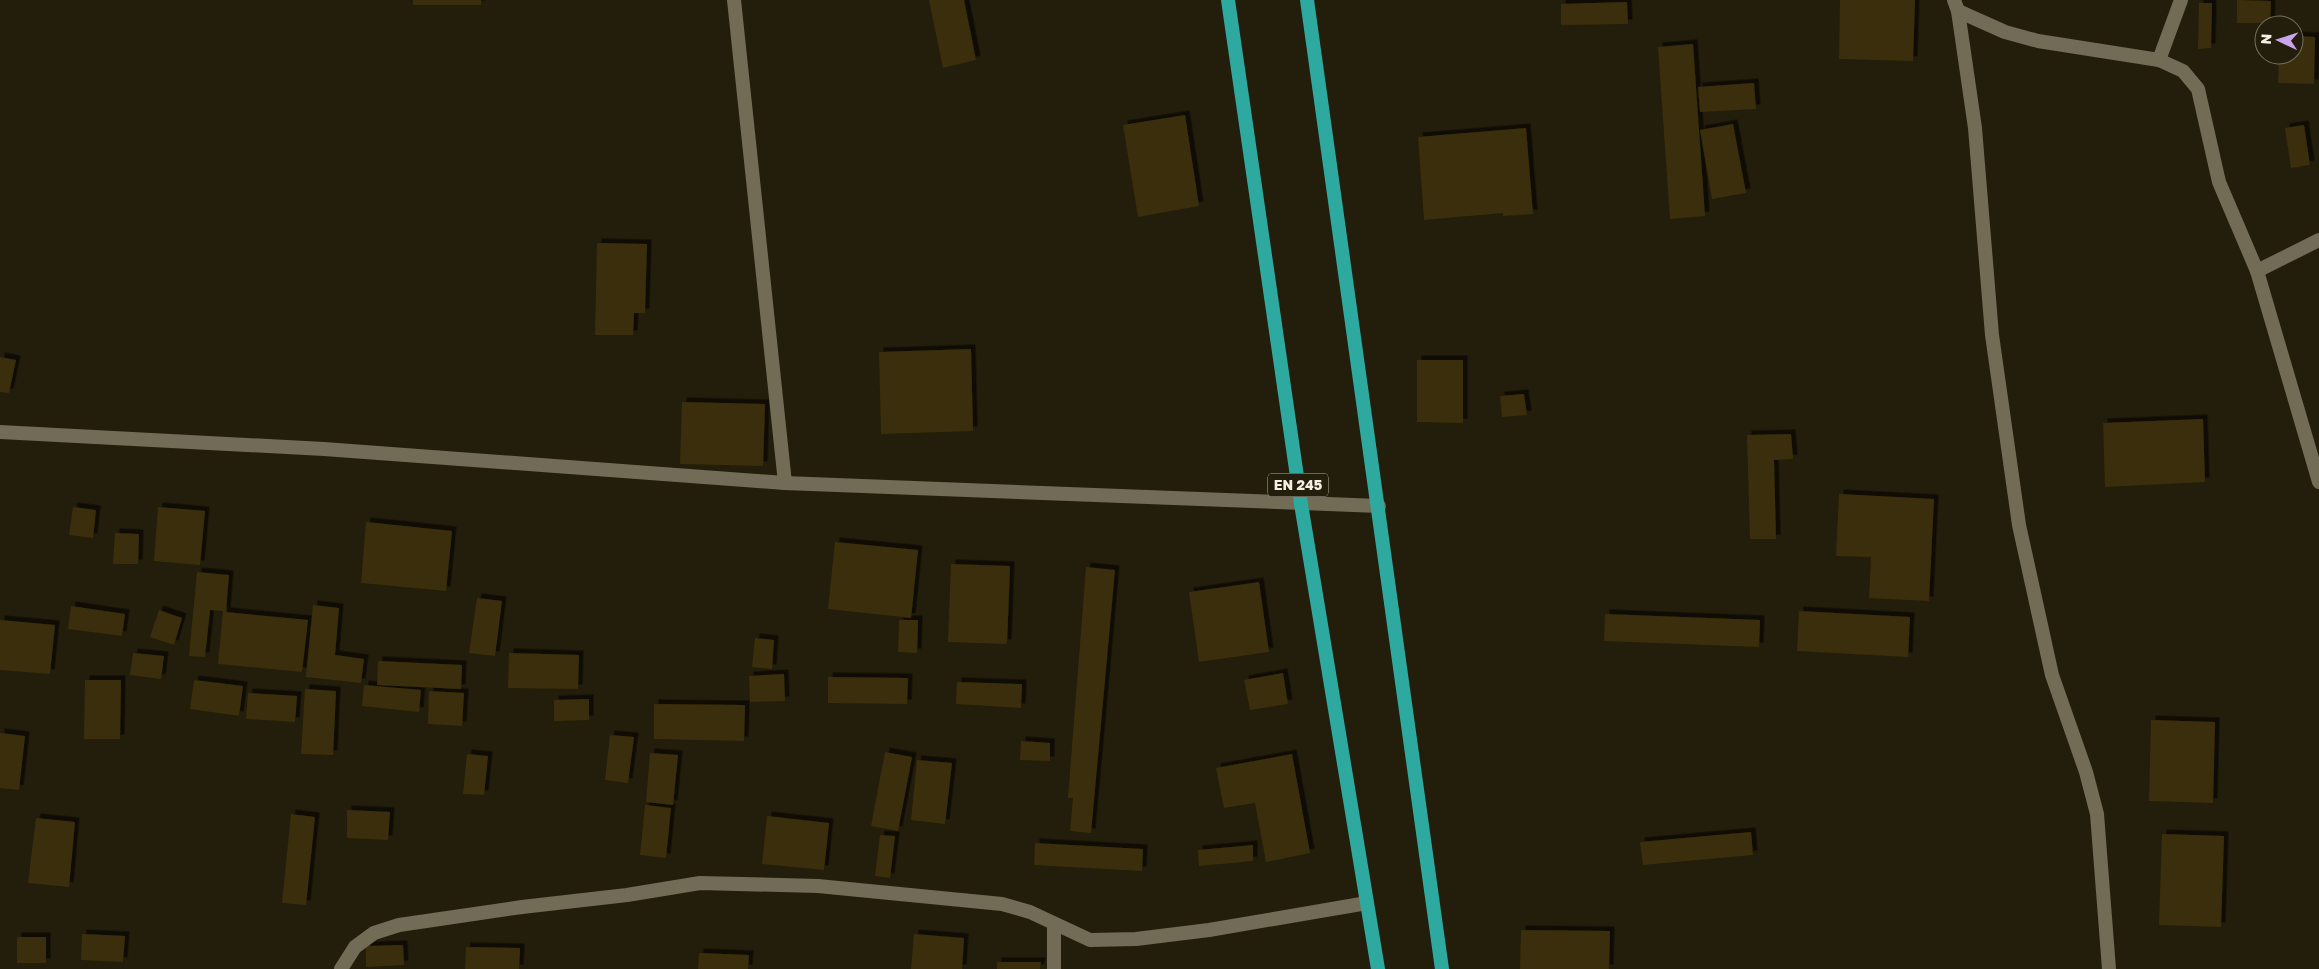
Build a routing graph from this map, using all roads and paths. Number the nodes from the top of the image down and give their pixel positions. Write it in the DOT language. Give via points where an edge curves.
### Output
graph roads {
  1 [pos="734,0"];
  2 [pos="1228,0"];
  3 [pos="1307,0"];
  4 [pos="2181,0"];
  5 [pos="1956,6"];
  6 [pos="2159,60"];
  7 [pos="2319,240"];
  8 [pos="2258,271"];
  9 [pos="0,432"];
  10 [pos="2319,482"];
  11 [pos="785,483"];
  12 [pos="1301,504"];
  13 [pos="1379,506"];
  14 [pos="1367,903"];
  15 [pos="1054,925"];
  16 [pos="341,969"];
  17 [pos="1054,969"];
  18 [pos="1378,969"];
  19 [pos="1442,969"];
  20 [pos="2108,969"];
  1 -- 11 [label="street"];
  2 -- 12 [label="main road, EN 245"];
  3 -- 13 [label="main road"];
  4 -- 6 [label="street"];
  5 -- 6 [label="street" via="2005,32 2038,41"];
  5 -- 20 [label="street" via="1976,128 1992,336 2020,525 2052,675 2097,814"];
  6 -- 8 [label="street" via="2183,71 2198,89 2219,182"];
  7 -- 8 [label="street"];
  8 -- 10 [label="street"];
  9 -- 11 [label="street" via="324,449"];
  11 -- 12 [label="street"];
  12 -- 13 [label="street"];
  12 -- 14 [label="main road, EN 245"];
  13 -- 19 [label="main road"];
  14 -- 15 [label="street" via="1136,939 1090,940"];
  14 -- 18 [label="main road, EN 245"];
  15 -- 16 [label="street" via="1030,912 1002,904 818,886 700,883 399,925 374,933 355,947"];
  15 -- 17 [label="street"];
}
